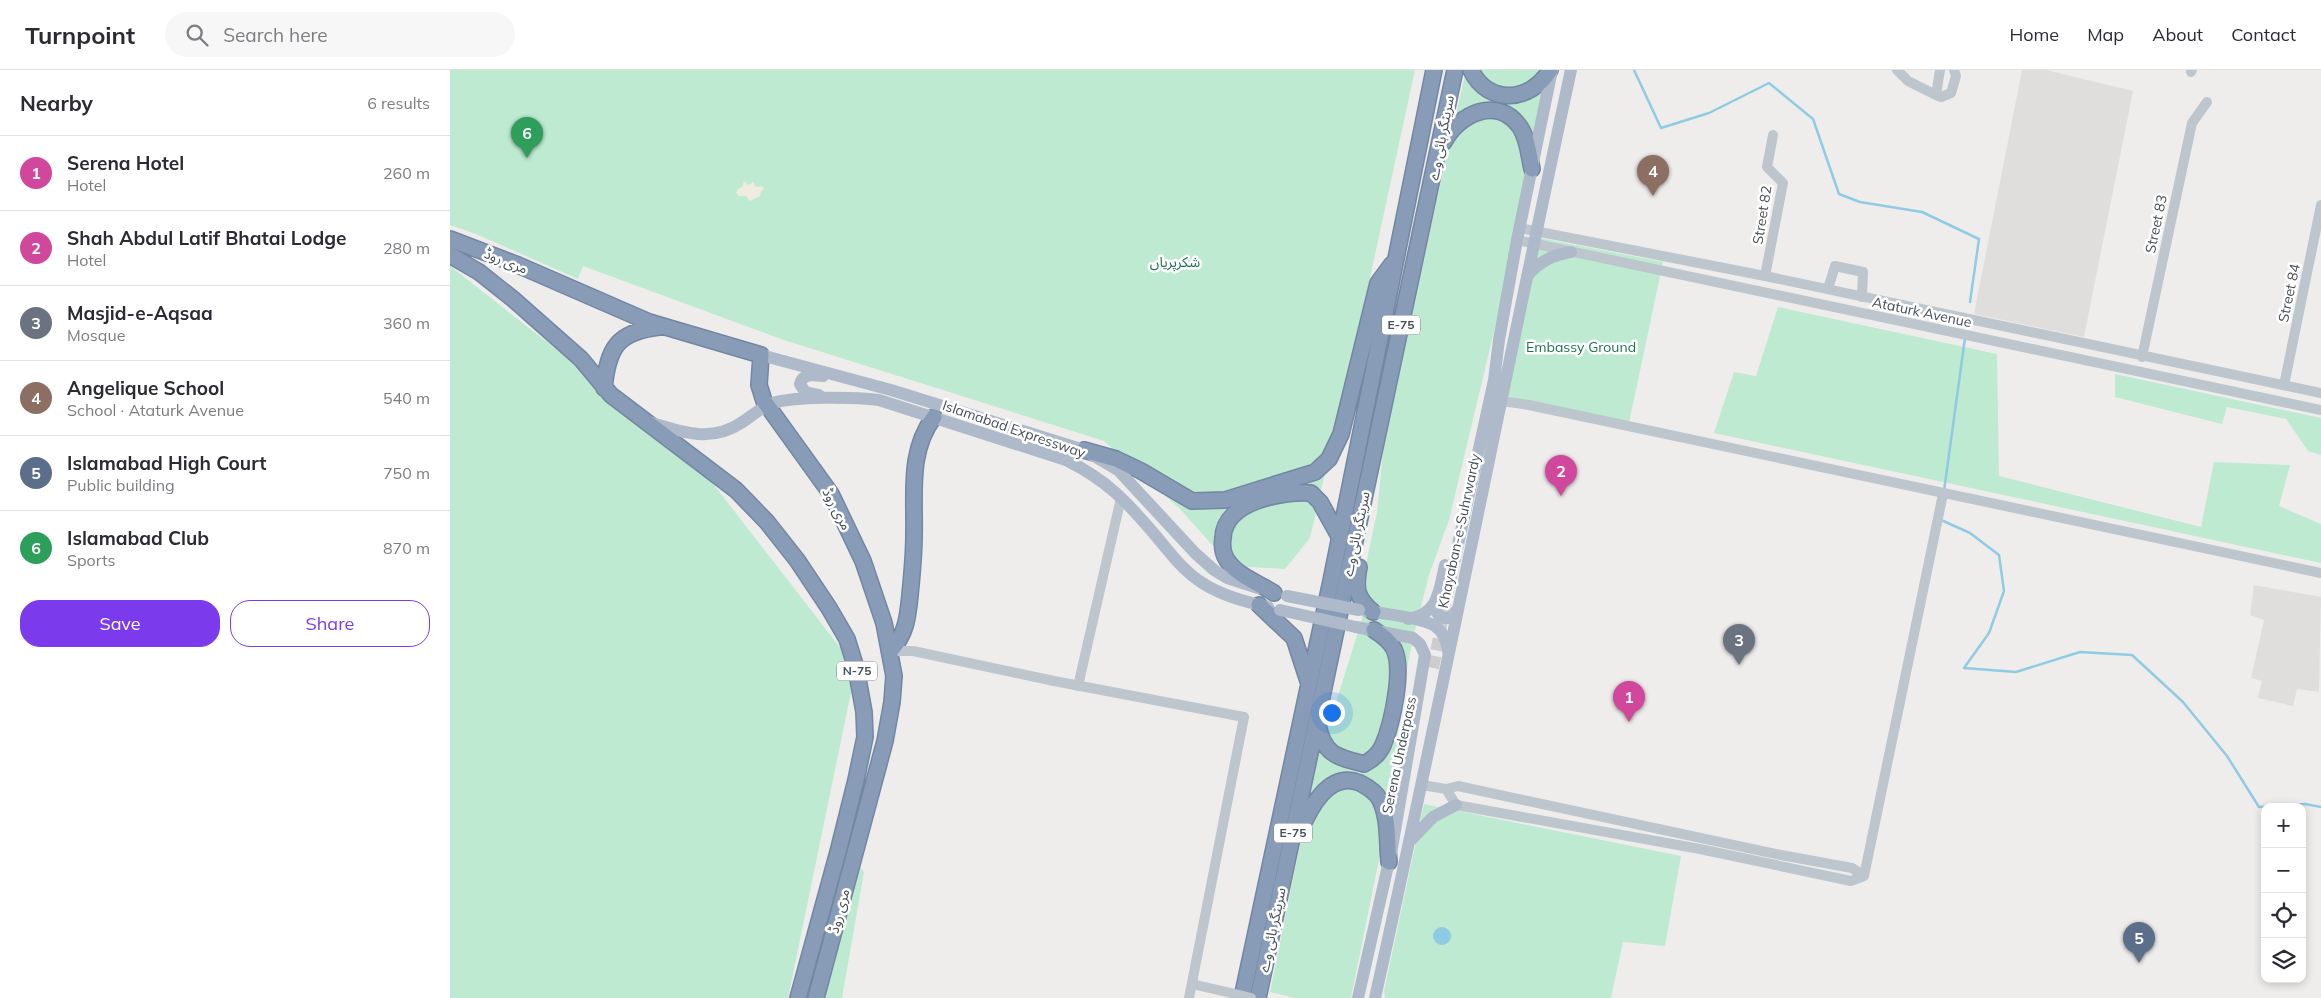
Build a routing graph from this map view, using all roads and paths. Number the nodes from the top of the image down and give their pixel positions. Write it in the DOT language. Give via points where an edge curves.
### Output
graph roads {
  1 [pos="1434,70"];
  2 [pos="1454,70"];
  3 [pos="1471,70"];
  4 [pos="1551,70"];
  5 [pos="1571,70"];
  6 [pos="1897,70"];
  7 [pos="1940,70"];
  8 [pos="1954,70"];
  9 [pos="1936,95"];
  10 [pos="2207,102"];
  11 [pos="1773,135"];
  12 [pos="1438,153"];
  13 [pos="1532,169"];
  14 [pos="2321,206"];
  15 [pos="1519,234"];
  16 [pos="1535,237"];
  17 [pos="450,239"];
  18 [pos="1571,252"];
  19 [pos="450,255"];
  20 [pos="1396,259"];
  21 [pos="1527,276"];
  22 [pos="1764,276"];
  23 [pos="1828,289"];
  24 [pos="1862,297"];
  25 [pos="662,326"];
  26 [pos="1499,340"];
  27 [pos="2109,350"];
  28 [pos="761,355"];
  29 [pos="2142,357"];
  30 [pos="2107,365"];
  31 [pos="853,379"];
  32 [pos="2284,386"];
  33 [pos="604,388"];
  34 [pos="2321,393"];
  35 [pos="849,399"];
  36 [pos="1501,401"];
  37 [pos="766,406"];
  38 [pos="2321,410"];
  39 [pos="934,417"];
  40 [pos="644,420"];
  41 [pos="1084,450"];
  42 [pos="1373,455"];
  43 [pos="1943,494"];
  44 [pos="1121,498"];
  45 [pos="1338,536"];
  46 [pos="2321,573"];
  47 [pos="1281,594"];
  48 [pos="1447,595"];
  49 [pos="1434,604"];
  50 [pos="1259,605"];
  51 [pos="1458,609"];
  52 [pos="1366,611"];
  53 [pos="1408,619"];
  54 [pos="1374,630"];
  55 [pos="890,650"];
  56 [pos="1448,656"];
  57 [pos="1309,685"];
  58 [pos="1078,686"];
  59 [pos="1318,721"];
  60 [pos="1422,785"];
  61 [pos="1446,789"];
  62 [pos="1456,805"];
  63 [pos="1685,834"];
  64 [pos="1702,837"];
  65 [pos="1409,842"];
  66 [pos="1682,847"];
  67 [pos="1700,849"];
  68 [pos="838,852"];
  69 [pos="1390,855"];
  70 [pos="854,856"];
  71 [pos="1286,862"];
  72 [pos="1864,876"];
  73 [pos="1364,973"];
  74 [pos="1380,976"];
  75 [pos="1192,984"];
  76 [pos="1236,996"];
  77 [pos="798,998"];
  78 [pos="816,998"];
  79 [pos="1191,998"];
  80 [pos="1251,998"];
  81 [pos="1258,998"];
  82 [pos="1358,998"];
  83 [pos="1375,998"];
  1 -- 20 [label="highway, سرینگر ہائی وے / E-75"];
  2 -- 12 [label="highway, سرینگر ہائی وے / E-75"];
  3 -- 4 [label="highway" via="1480,85 1499,95 1510,96 1534,88"];
  4 -- 13 [label="main road"];
  5 -- 16 [label="main road, Khayaban-e-Suhrwardy"];
  6 -- 9 [label="street" via="1908,81"];
  7 -- 9 [label="street"];
  8 -- 9 [label="street" via="1956,76 1951,92 1940,97"];
  10 -- 29 [label="street, Street 83" via="2192,123"];
  11 -- 22 [label="street, Street 82" via="1767,166 1783,183"];
  12 -- 13 [label="highway" via="1462,119 1474,113 1501,113 1512,119 1522,131"];
  12 -- 42 [label="highway, سرینگر ہائی وے / E-75"];
  13 -- 15 [label="main road"];
  14 -- 32 [label="street, Street 84"];
  15 -- 16 [label="street, Ataturk Avenue"];
  15 -- 26 [label="main road"];
  16 -- 18 [label="street, Ataturk Avenue"];
  16 -- 21 [label="main road, Khayaban-e-Suhrwardy"];
  16 -- 22 [label="street, Ataturk Avenue"];
  17 -- 25 [label="highway, مری روڈ"];
  18 -- 21 [label="main road" via="1542,262"];
  18 -- 30 [label="street, Ataturk Avenue"];
  19 -- 33 [label="highway, مری روڈ" via="479,272 544,325 581,359"];
  20 -- 41 [label="highway" via="1378,283 1341,434 1329,459 1314,472 1225,500 1192,501 1116,459"];
  20 -- 45 [label="highway, سرینگر ہائی وے / E-75"];
  21 -- 36 [label="main road, Khayaban-e-Suhrwardy"];
  22 -- 23 [label="street, Ataturk Avenue"];
  23 -- 24 [label="street, Ataturk Avenue"];
  23 -- 24 [label="street" via="1835,266 1863,272"];
  24 -- 27 [label="street, Ataturk Avenue"];
  25 -- 28 [label="highway, مری روڈ"];
  25 -- 33 [label="highway" via="632,332 619,341 607,361"];
  26 -- 48 [label="main road" via="1494,380"];
  26 -- 49 [label="main road" via="1488,372"];
  27 -- 29 [label="street, Ataturk Avenue"];
  27 -- 30 [label="street"];
  28 -- 31 [label="main road, Islamabad Expressway"];
  28 -- 37 [label="highway, مری روڈ" via="759,385"];
  29 -- 32 [label="street, Ataturk Avenue"];
  30 -- 38 [label="street, Ataturk Avenue"];
  31 -- 35 [label="main road" via="811,375 800,381 800,387 809,393"];
  31 -- 41 [label="main road, Islamabad Expressway"];
  32 -- 34 [label="street, Ataturk Avenue"];
  33 -- 40 [label="highway, مری روڈ"];
  35 -- 37 [label="main road, Islamabad Expressway" via="794,400"];
  35 -- 39 [label="main road, Islamabad Expressway" via="879,400"];
  36 -- 43 [label="street"];
  36 -- 51 [label="main road, Khayaban-e-Suhrwardy"];
  37 -- 40 [label="main road, Islamabad Expressway" via="731,429 706,435"];
  37 -- 55 [label="highway, مری روڈ" via="821,479 845,522 863,561"];
  39 -- 44 [label="main road, Islamabad Expressway" via="1066,460 1093,473"];
  39 -- 55 [label="highway" via="919,445 915,467 909,611 903,635"];
  40 -- 68 [label="highway, مری روڈ / N-75" via="736,490 767,522 808,576 847,640 864,712 864,737"];
  41 -- 47 [label="main road, Islamabad Expressway" via="1118,470 1214,570 1242,584"];
  42 -- 52 [label="highway" via="1375,488 1356,587"];
  42 -- 59 [label="highway, سرینگر ہائی وے / E-75"];
  43 -- 46 [label="street"];
  43 -- 72 [label="street"];
  44 -- 50 [label="main road, Islamabad Expressway" via="1193,576 1215,590"];
  44 -- 58 [label="street"];
  45 -- 47 [label="highway" via="1320,502 1311,493 1292,492 1238,509 1223,532 1222,546 1226,559 1235,570"];
  45 -- 57 [label="highway, سرینگر ہائی وے / E-75"];
  47 -- 52 [label="main road, Islamabad Expressway, bridge"];
  49 -- 51 [label="main road" via="1438,614 1446,618"];
  49 -- 53 [label="main road" via="1425,614"];
  50 -- 54 [label="main road, Islamabad Expressway, bridge"];
  50 -- 57 [label="highway" via="1294,638"];
  51 -- 56 [label="main road, Khayaban-e-Suhrwardy"];
  52 -- 53 [label="main road, Islamabad Expressway"];
  53 -- 56 [label="main road, Islamabad Expressway" via="1437,627 1445,638"];
  54 -- 59 [label="highway" via="1390,643 1399,668 1380,750 1364,764 1339,757 1328,750 1321,739"];
  54 -- 69 [label="main road, Islamabad Expressway" via="1413,638 1420,644 1428,670"];
  55 -- 58 [label="street" via="913,651"];
  55 -- 70 [label="highway, مری روڈ / N-75" via="894,676 892,702 885,741"];
  56 -- 60 [label="main road, Khayaban-e-Suhrwardy"];
  57 -- 76 [label="highway, سرینگر ہائی وے / E-75"];
  58 -- 75 [label="street" via="1244,717"];
  59 -- 71 [label="highway, سرینگر ہائی وے / E-75"];
  60 -- 61 [label="street"];
  60 -- 65 [label="main road, Khayaban-e-Suhrwardy"];
  61 -- 62 [label="street"];
  61 -- 63 [label="street" via="1458,786"];
  62 -- 65 [label="main road" via="1433,818"];
  62 -- 66 [label="street"];
  63 -- 64 [label="street"];
  63 -- 66 [label="street"];
  64 -- 67 [label="street"];
  64 -- 72 [label="street" via="1852,868"];
  65 -- 74 [label="main road, Khayaban-e-Suhrwardy"];
  66 -- 67 [label="street"];
  67 -- 72 [label="street" via="1850,881"];
  68 -- 70 [label="highway"];
  68 -- 77 [label="highway, مری روڈ / N-75"];
  69 -- 71 [label="highway" via="1380,799 1369,787 1353,780 1342,781 1315,799"];
  69 -- 73 [label="main road"];
  70 -- 78 [label="highway, مری روڈ / N-75"];
  71 -- 81 [label="highway, سرینگر ہائی وے / E-75"];
  73 -- 74 [label="main road"];
  73 -- 82 [label="main road"];
  74 -- 83 [label="main road, Khayaban-e-Suhrwardy"];
  75 -- 76 [label="street"];
  75 -- 79 [label="street"];
  76 -- 80 [label="street, bridge"];
}
